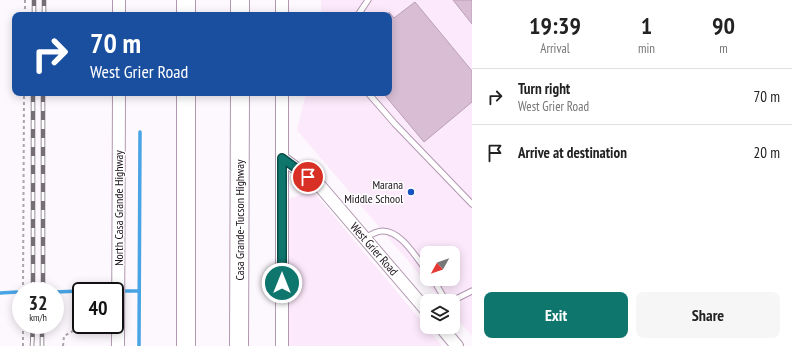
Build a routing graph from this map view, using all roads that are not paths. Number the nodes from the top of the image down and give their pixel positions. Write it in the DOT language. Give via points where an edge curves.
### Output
graph roads {
  1 [pos="119,0"];
  2 [pos="186,0"];
  3 [pos="240,0"];
  4 [pos="282,0"];
  5 [pos="368,0"];
  6 [pos="119,12"];
  7 [pos="186,12"];
  8 [pos="240,12"];
  9 [pos="282,12"];
  10 [pos="360,12"];
  11 [pos="119,96"];
  12 [pos="186,96"];
  13 [pos="240,96"];
  14 [pos="282,96"];
  15 [pos="371,96"];
  16 [pos="282,158"];
  17 [pos="472,204"];
  18 [pos="364,238"];
  19 [pos="420,262"];
  20 [pos="472,291"];
  21 [pos="460,297"];
  22 [pos="420,303"];
  23 [pos="447,334"];
  24 [pos="118,346"];
  25 [pos="186,346"];
  26 [pos="239,346"];
  27 [pos="282,346"];
  28 [pos="457,346"];
  1 -- 6 [label="street"];
  2 -- 7 [label="highway"];
  3 -- 8 [label="highway"];
  4 -- 9 [label="street"];
  5 -- 10 [label="lane"];
  11 -- 24 [label="street, North Casa Grande Highway"];
  12 -- 25 [label="highway"];
  13 -- 26 [label="highway, Casa Grande-Tucson Highway"];
  14 -- 16 [label="street"];
  15 -- 17 [label="lane" via="394,124"];
  16 -- 18 [label="street, West Grier Road" via="320,186"];
  16 -- 27 [label="street"];
  18 -- 19 [label="lane" via="381,230 391,232 399,237"];
  18 -- 22 [label="street, West Grier Road"];
  20 -- 21 [label="lane"];
  23 -- 28 [label="street"];
}
